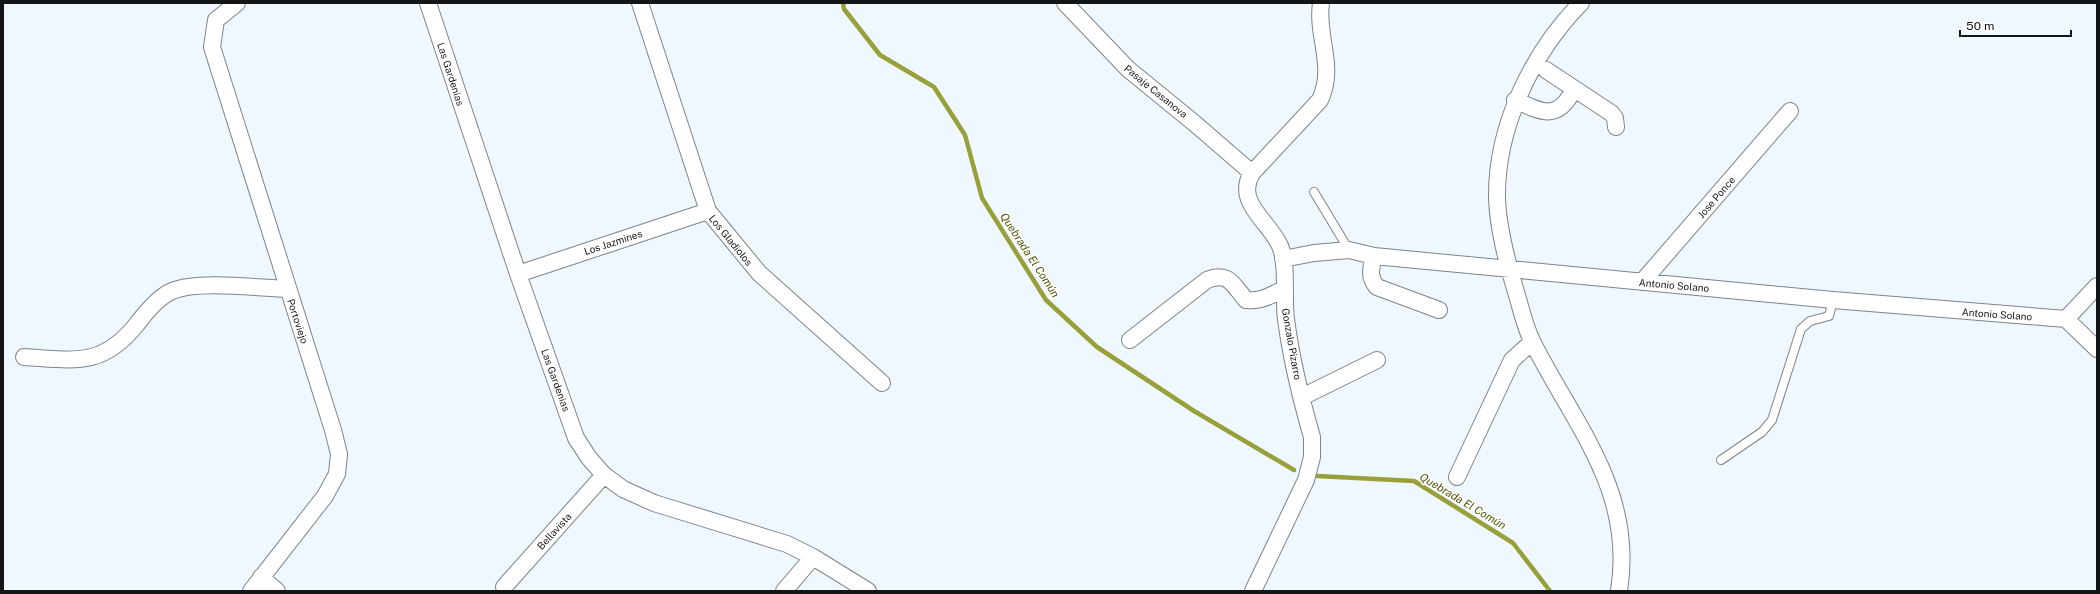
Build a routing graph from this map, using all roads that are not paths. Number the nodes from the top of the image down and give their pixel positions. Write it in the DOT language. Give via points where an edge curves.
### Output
graph roads {
  1 [pos="237,3"];
  2 [pos="428,3"];
  3 [pos="640,3"];
  4 [pos="1065,3"];
  5 [pos="1321,3"];
  6 [pos="1581,3"];
  7 [pos="1546,70"];
  8 [pos="1574,89"];
  9 [pos="1515,100"];
  10 [pos="1790,111"];
  11 [pos="1616,127"];
  12 [pos="1252,173"];
  13 [pos="1314,192"];
  14 [pos="708,211"];
  15 [pos="1349,250"];
  16 [pos="1374,256"];
  17 [pos="1283,259"];
  18 [pos="1509,269"];
  19 [pos="518,274"];
  20 [pos="1642,282"];
  21 [pos="2097,286"];
  22 [pos="288,289"];
  23 [pos="1284,289"];
  24 [pos="1833,300"];
  25 [pos="1439,310"];
  26 [pos="2066,319"];
  27 [pos="1130,340"];
  28 [pos="1532,342"];
  29 [pos="2097,350"];
  30 [pos="24,357"];
  31 [pos="1376,360"];
  32 [pos="882,383"];
  33 [pos="1302,397"];
  34 [pos="1721,460"];
  35 [pos="604,475"];
  36 [pos="1457,477"];
  37 [pos="813,557"];
  38 [pos="261,577"];
  39 [pos="504,587"];
  40 [pos="250,591"];
  41 [pos="277,591"];
  42 [pos="784,591"];
  43 [pos="868,591"];
  44 [pos="1252,591"];
  45 [pos="1619,591"];
  1 -- 22 [label="street, Portoviejo" via="216,20 212,47"];
  2 -- 19 [label="street, Las Gardenias"];
  3 -- 14 [label="street, Los Gladiolos"];
  4 -- 12 [label="street, Pasaje Casanova" via="1128,70"];
  5 -- 12 [label="street, Gonzalo Pizarro" via="1320,28 1328,70 1325,88 1320,100"];
  6 -- 9 [label="street" via="1547,44"];
  7 -- 8 [label="street"];
  8 -- 9 [label="street" via="1562,107 1550,113"];
  8 -- 11 [label="street" via="1611,113 1615,118"];
  9 -- 18 [label="street" via="1504,146 1497,198"];
  10 -- 20 [label="street, Jose Ponce"];
  12 -- 17 [label="street, Gonzalo Pizarro" via="1247,185 1247,197 1276,238"];
  13 -- 15 [label="lane"];
  14 -- 19 [label="street, Los Jazmines"];
  14 -- 32 [label="street, Los Gladiolos" via="759,273"];
  15 -- 16 [label="street, Antonio Solano"];
  15 -- 17 [label="street, Antonio Solano"];
  16 -- 18 [label="street, Antonio Solano"];
  16 -- 25 [label="street" via="1370,274 1377,287"];
  17 -- 23 [label="street, Gonzalo Pizarro"];
  18 -- 20 [label="street, Antonio Solano"];
  18 -- 28 [label="street"];
  19 -- 35 [label="street, Las Gardenias" via="576,438"];
  20 -- 24 [label="street, Antonio Solano"];
  21 -- 26 [label="street"];
  22 -- 30 [label="street" via="194,285 171,291 149,308 129,334 109,351 80,361"];
  22 -- 38 [label="street, Portoviejo" via="339,454 337,474 325,496"];
  23 -- 27 [label="street" via="1263,300 1246,300 1225,276 1218,275 1207,280"];
  23 -- 33 [label="street, Gonzalo Pizarro" via="1286,318"];
  24 -- 26 [label="street, Antonio Solano"];
  24 -- 34 [label="lane" via="1829,316 1810,321 1801,328 1772,420 1762,432"];
  26 -- 29 [label="street"];
  28 -- 36 [label="street" via="1512,360"];
  28 -- 45 [label="street" via="1596,455 1610,487 1619,524 1622,554"];
  31 -- 33 [label="street"];
  33 -- 44 [label="street, Gonzalo Pizarro" via="1312,437 1312,457 1306,480"];
  35 -- 37 [label="street, Las Gardenias" via="623,489 654,503 787,544"];
  35 -- 39 [label="street, Bellavista"];
  37 -- 42 [label="street"];
  37 -- 43 [label="street, Las Gardenias"];
  38 -- 40 [label="street, Portoviejo"];
  38 -- 41 [label="street"];
}
